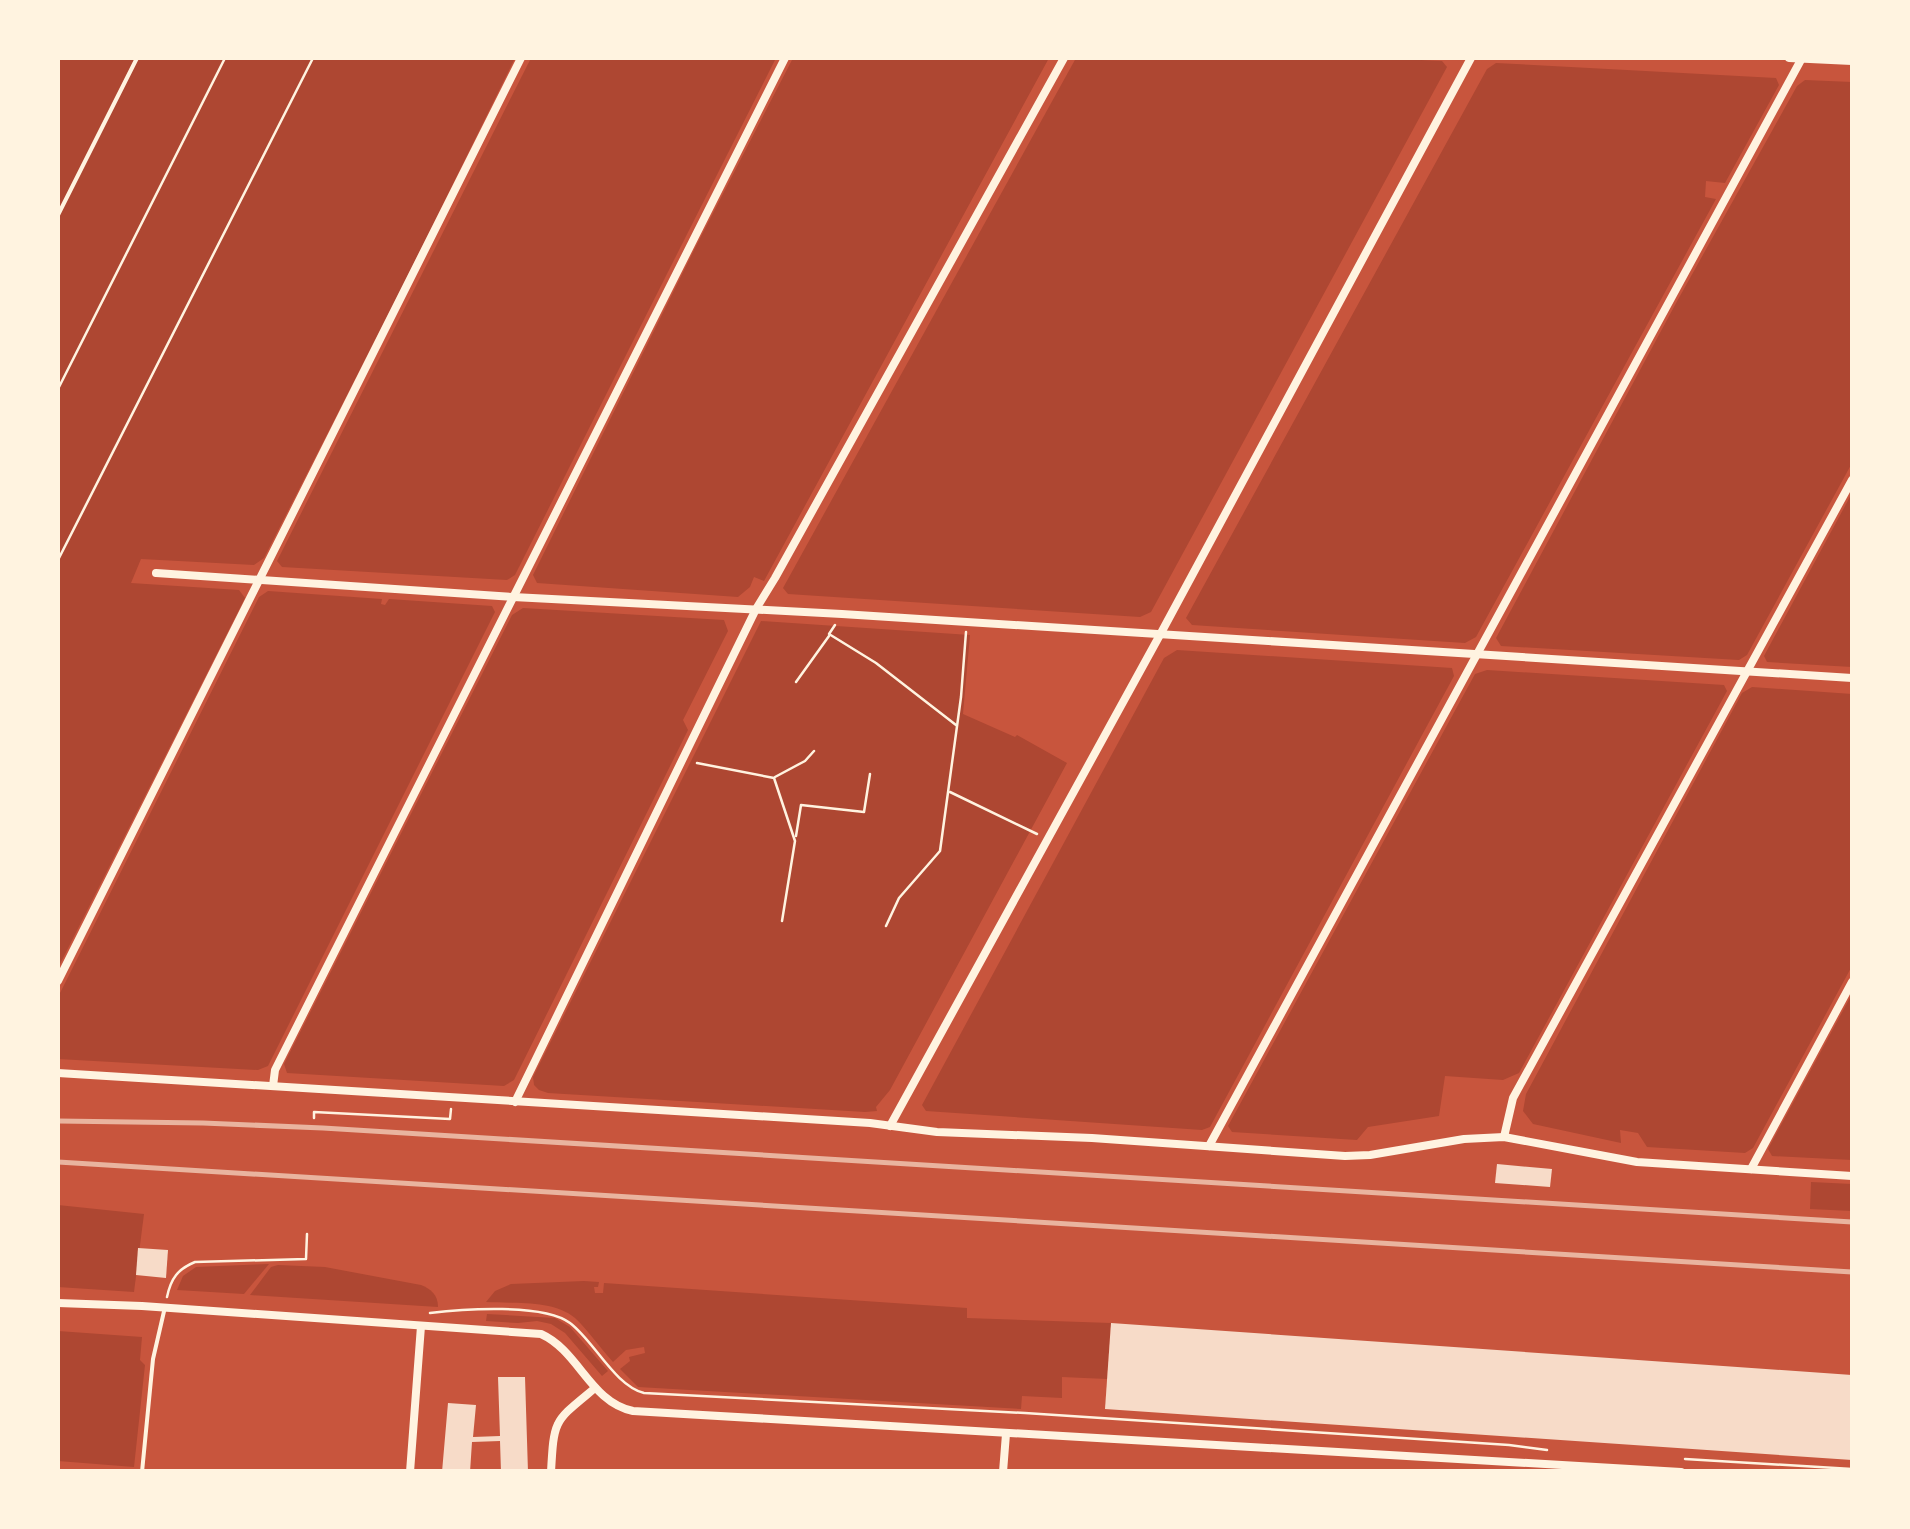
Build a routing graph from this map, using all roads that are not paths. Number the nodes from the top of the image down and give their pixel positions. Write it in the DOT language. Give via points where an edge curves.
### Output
graph roads {
  1 [pos="136,58"];
  2 [pos="521,58"];
  3 [pos="785,58"];
  4 [pos="1064,58"];
  5 [pos="1471,58"];
  6 [pos="1789,58"];
  7 [pos="1802,58"];
  8 [pos="1852,61"];
  9 [pos="58,215"];
  10 [pos="1852,480"];
  11 [pos="156,572"];
  12 [pos="260,579"];
  13 [pos="513,597"];
  14 [pos="756,608"];
  15 [pos="1161,633"];
  16 [pos="1479,653"];
  17 [pos="1747,672"];
  18 [pos="1852,678"];
  19 [pos="58,981"];
  20 [pos="1852,982"];
  21 [pos="58,1072"];
  22 [pos="273,1086"];
  23 [pos="514,1102"];
  24 [pos="890,1126"];
  25 [pos="1504,1137"];
  26 [pos="1209,1146"];
  27 [pos="1751,1170"];
  28 [pos="1852,1176"];
  29 [pos="58,1303"];
  30 [pos="165,1307"];
  31 [pos="421,1326"];
  32 [pos="595,1388"];
  33 [pos="1006,1434"];
  34 [pos="1438,1458"];
  35 [pos="1436,1469"];
  36 [pos="1598,1469"];
  37 [pos="142,1472"];
  38 [pos="410,1472"];
  39 [pos="551,1472"];
  40 [pos="1003,1472"];
  41 [pos="1681,1472"];
  1 -- 9 [label="lane"];
  2 -- 12 [label="street"];
  3 -- 13 [label="street"];
  4 -- 14 [label="street"];
  5 -- 15 [label="street"];
  6 -- 7 [label="street"];
  7 -- 8 [label="street"];
  7 -- 16 [label="street"];
  10 -- 17 [label="street"];
  11 -- 12 [label="street"];
  12 -- 13 [label="street"];
  12 -- 19 [label="street"];
  13 -- 14 [label="street"];
  13 -- 22 [label="street" via="275,1070"];
  14 -- 15 [label="street"];
  14 -- 23 [label="street"];
  15 -- 16 [label="street"];
  15 -- 24 [label="street"];
  16 -- 17 [label="street"];
  16 -- 26 [label="street"];
  17 -- 18 [label="street"];
  17 -- 25 [label="street" via="1513,1098"];
  20 -- 27 [label="street"];
  21 -- 22 [label="street"];
  22 -- 23 [label="street"];
  23 -- 24 [label="street"];
  24 -- 26 [label="street"];
  25 -- 26 [label="street" via="1345,1156"];
  25 -- 27 [label="street" via="1637,1162"];
  27 -- 28 [label="street"];
  29 -- 30 [label="street"];
  30 -- 31 [label="street"];
  30 -- 37 [label="lane"];
  31 -- 32 [label="street" via="542,1334"];
  31 -- 38 [label="street"];
  32 -- 33 [label="street" via="632,1412"];
  32 -- 39 [label="street" via="556,1423"];
  33 -- 34 [label="street"];
  33 -- 40 [label="street"];
  34 -- 35 [label="street"];
  34 -- 36 [label="street"];
  36 -- 41 [label="street"];
}
